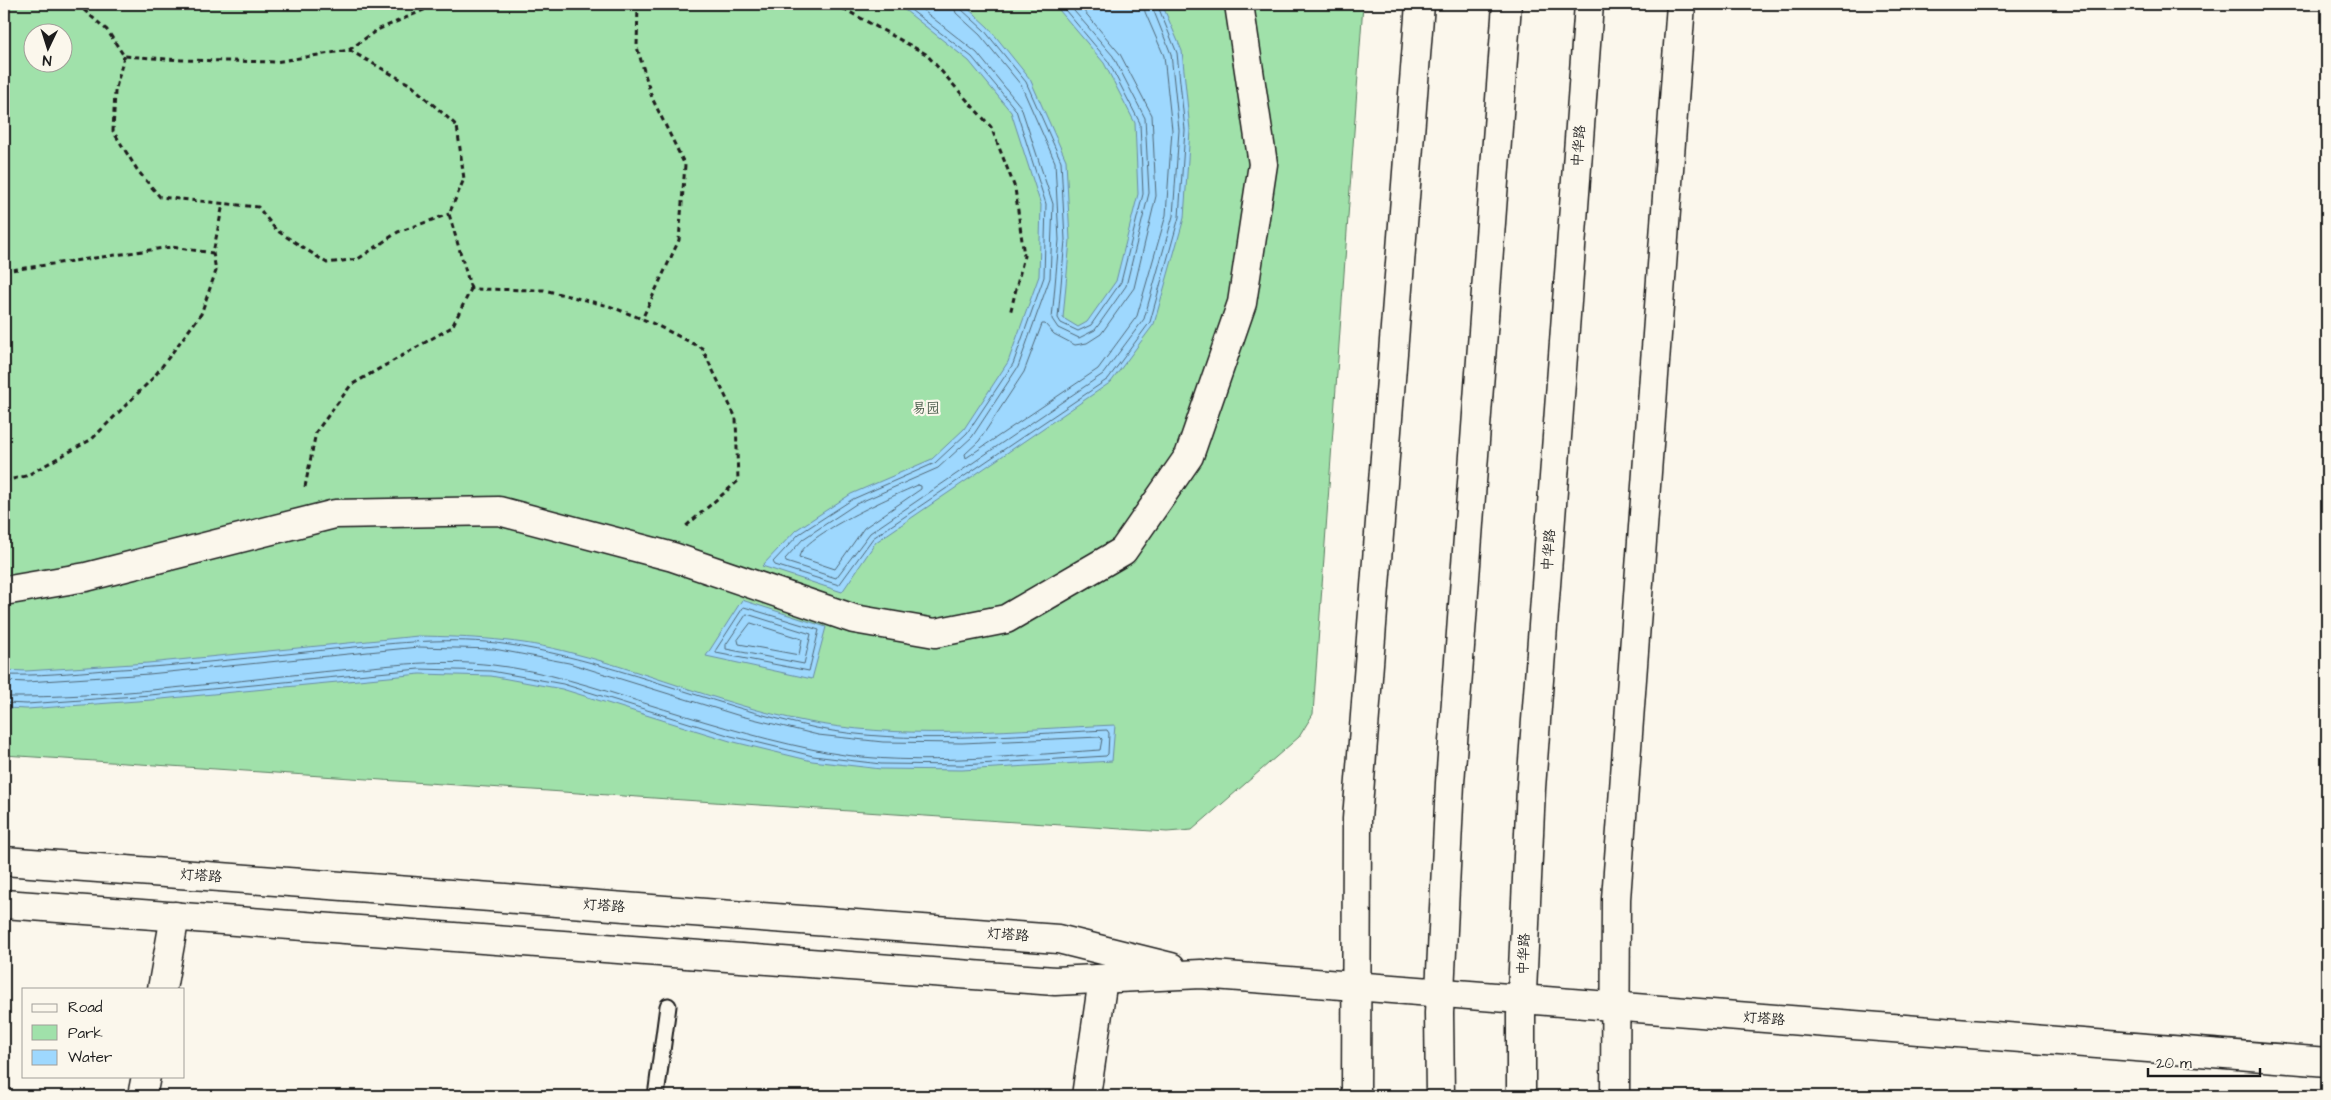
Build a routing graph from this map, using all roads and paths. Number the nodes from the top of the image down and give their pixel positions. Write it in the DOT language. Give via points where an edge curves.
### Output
graph roads {
  1 [pos="77,4"];
  2 [pos="438,4"];
  3 [pos="638,4"];
  4 [pos="834,4"];
  5 [pos="1239,4"];
  6 [pos="1420,4"];
  7 [pos="1507,4"];
  8 [pos="1589,4"];
  9 [pos="1681,4"];
  10 [pos="349,50"];
  11 [pos="124,56"];
  12 [pos="223,204"];
  13 [pos="449,214"];
  14 [pos="213,253"];
  15 [pos="4,272"];
  16 [pos="471,289"];
  17 [pos="1010,314"];
  18 [pos="642,319"];
  19 [pos="4,481"];
  20 [pos="306,522"];
  21 [pos="650,551"];
  22 [pos="4,591"];
  23 [pos="4,861"];
  24 [pos="4,904"];
  25 [pos="175,916"];
  26 [pos="1201,974"];
  27 [pos="1103,979"];
  28 [pos="1356,986"];
  29 [pos="162,988"];
  30 [pos="1440,993"];
  31 [pos="1522,1000"];
  32 [pos="668,1006"];
  33 [pos="1616,1007"];
  34 [pos="2327,1062"];
  35 [pos="146,1078"];
  36 [pos="142,1096"];
  37 [pos="656,1096"];
  38 [pos="1086,1096"];
  39 [pos="1356,1096"];
  40 [pos="1440,1096"];
  41 [pos="1521,1096"];
  42 [pos="1615,1096"];
  1 -- 11 [label="path" via="107,30"];
  2 -- 10 [label="path" via="377,30"];
  3 -- 18 [label="path" via="637,47 649,90 685,165 679,240"];
  4 -- 17 [label="path" via="926,54 991,127 1015,188 1024,256"];
  5 -- 21 [label="main road" via="1263,164 1242,303 1189,456 1123,551 1006,619 935,633 854,619"];
  6 -- 28 [label="main road" via="1358,819"];
  7 -- 30 [label="main road" via="1450,783"];
  8 -- 31 [label="main road, 中华路" via="1531,788"];
  9 -- 33 [label="main road" via="1616,899"];
  10 -- 11 [label="path" via="275,62"];
  10 -- 13 [label="path" via="412,85 457,126 464,179"];
  11 -- 12 [label="path" via="115,92 113,132 138,171 160,197"];
  12 -- 13 [label="path" via="258,207 276,230 327,264 358,259 398,232"];
  12 -- 14 [label="path"];
  13 -- 16 [label="path"];
  14 -- 15 [label="path" via="171,247"];
  14 -- 19 [label="path" via="216,271 201,314 154,377 92,439 26,476"];
  16 -- 18 [label="path" via="544,290 609,306"];
  16 -- 20 [label="path" via="452,327 351,385 316,432 305,480"];
  18 -- 21 [label="path" via="702,348 736,418 738,481 683,529"];
  20 -- 21 [label="main road" via="335,514 499,512"];
  20 -- 22 [label="main road" via="86,577"];
  23 -- 26 [label="main road, 灯塔路" via="1058,939"];
  24 -- 25 [label="main road, 灯塔路"];
  25 -- 27 [label="main road, 灯塔路" via="1055,982"];
  25 -- 29 [label="main road"];
  26 -- 27 [label="main road, 灯塔路"];
  26 -- 28 [label="main road, 灯塔路"];
  27 -- 38 [label="main road"];
  28 -- 30 [label="main road, 灯塔路"];
  28 -- 39 [label="main road"];
  30 -- 31 [label="main road, 灯塔路"];
  30 -- 40 [label="main road"];
  31 -- 33 [label="main road, 灯塔路"];
  31 -- 41 [label="main road, 中华路"];
  32 -- 37 [label="lane"];
  33 -- 34 [label="main road, 灯塔路"];
  33 -- 42 [label="main road"];
  35 -- 36 [label="main road"];
}
